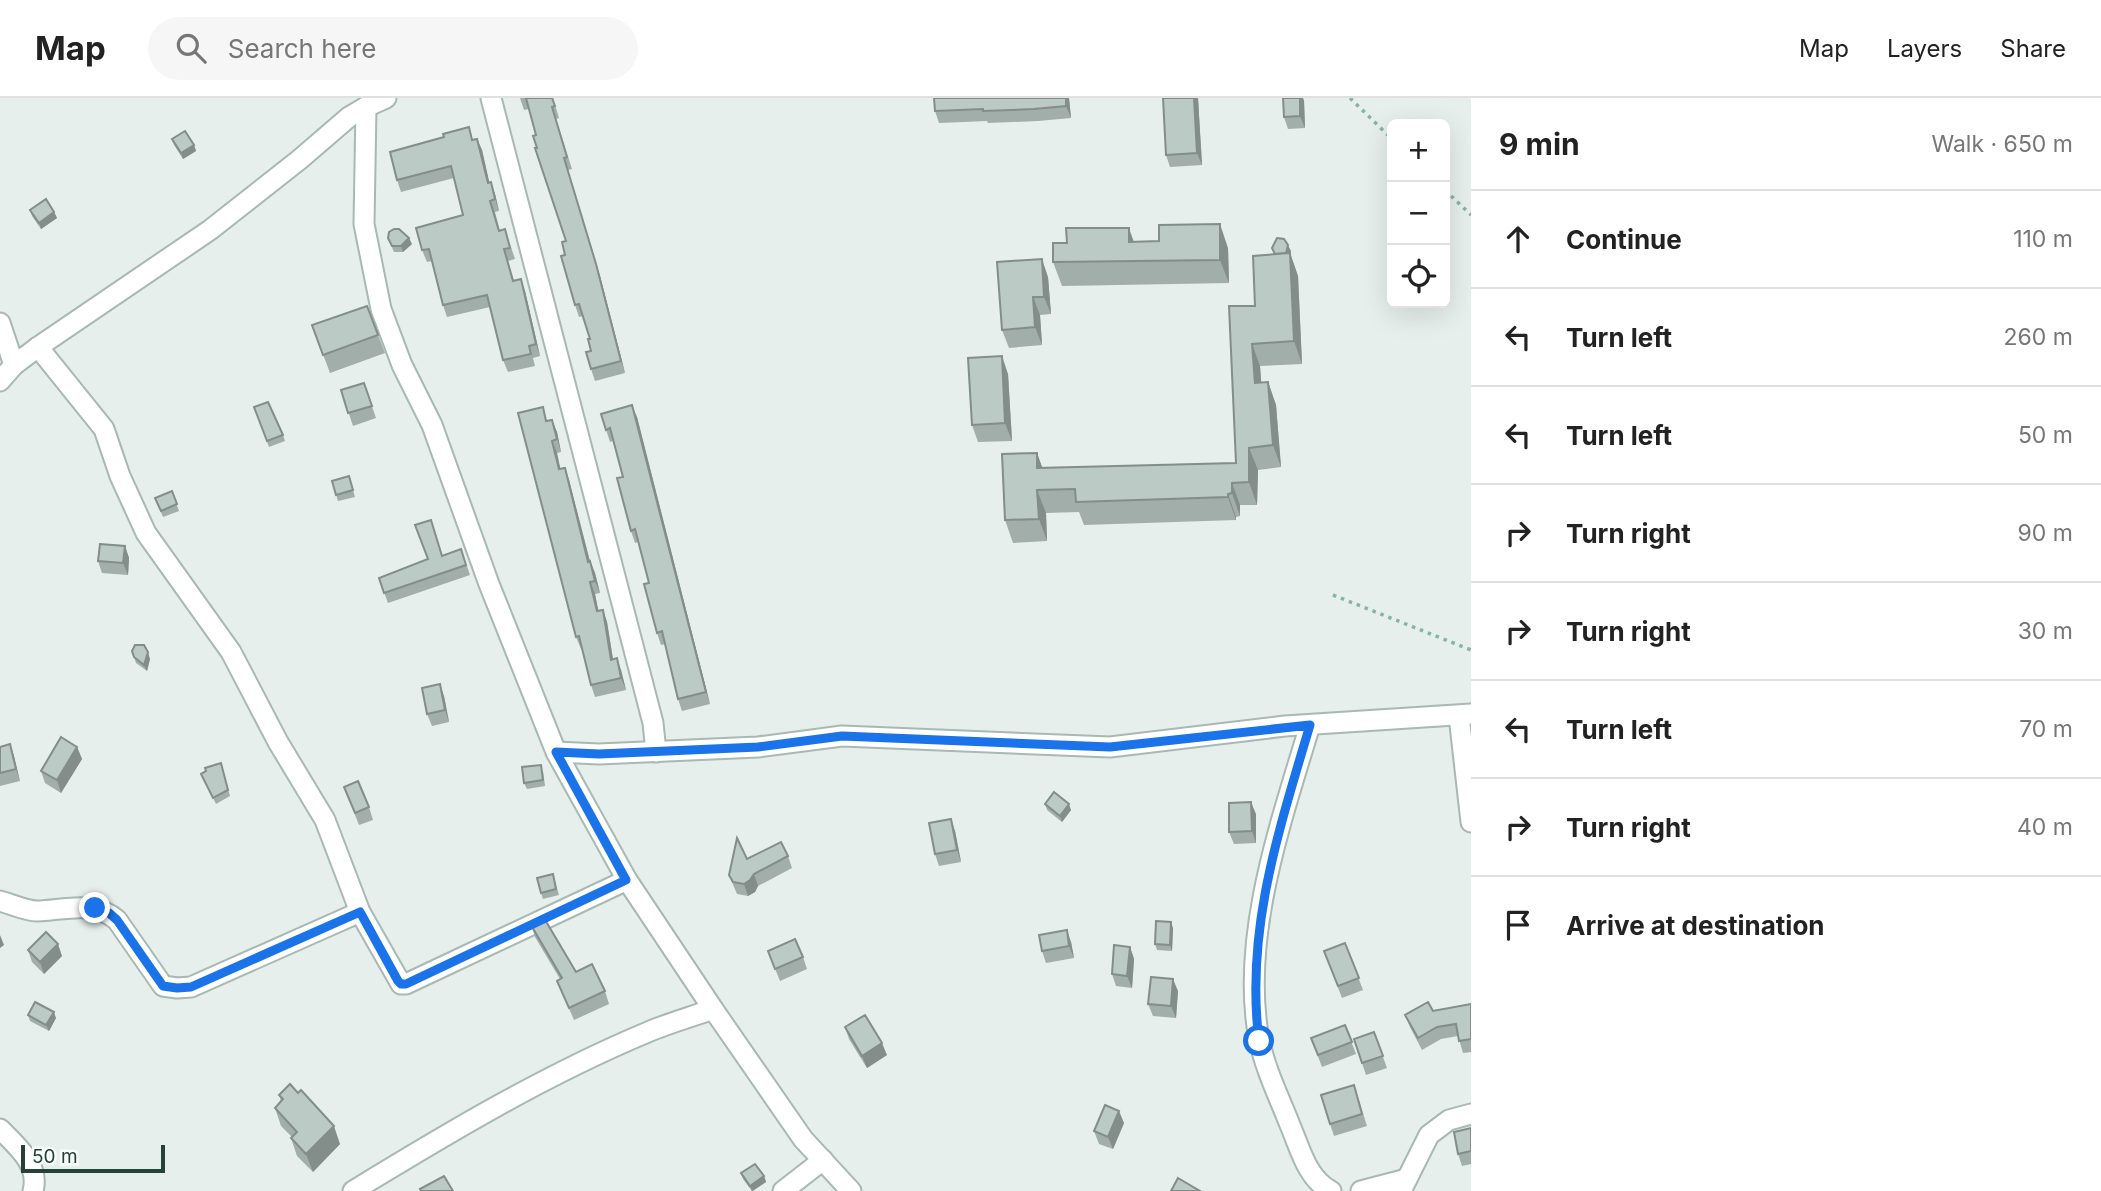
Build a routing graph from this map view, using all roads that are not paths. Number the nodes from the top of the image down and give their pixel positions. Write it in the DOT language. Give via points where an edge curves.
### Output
graph roads {
  1 [pos="386,98"];
  2 [pos="491,98"];
  3 [pos="366,107"];
  4 [pos="0,323"];
  5 [pos="38,347"];
  6 [pos="14,365"];
  7 [pos="0,381"];
  8 [pos="1465,715"];
  9 [pos="1310,725"];
  10 [pos="556,752"];
  11 [pos="656,752"];
  12 [pos="1471,822"];
  13 [pos="626,880"];
  14 [pos="0,901"];
  15 [pos="360,912"];
  16 [pos="713,1009"];
  17 [pos="1471,1114"];
  18 [pos="0,1129"];
  19 [pos="822,1160"];
  20 [pos="1404,1185"];
  21 [pos="33,1191"];
  22 [pos="353,1191"];
  23 [pos="783,1191"];
  24 [pos="851,1191"];
  25 [pos="1331,1191"];
  26 [pos="1361,1191"];
  1 -- 3 [label="street"];
  2 -- 11 [label="street" via="653,723"];
  3 -- 5 [label="street" via="210,230"];
  3 -- 10 [label="street" via="364,224 381,309 432,425"];
  4 -- 6 [label="street"];
  5 -- 6 [label="street"];
  5 -- 15 [label="street" via="104,429 146,533 230,652 325,820"];
  6 -- 7 [label="street"];
  8 -- 9 [label="street"];
  8 -- 12 [label="street"];
  9 -- 11 [label="street" via="1110,747 842,736 758,747"];
  9 -- 25 [label="street" via="1268,870 1256,951 1255,1010 1268,1070 1307,1165 1319,1185"];
  10 -- 11 [label="street"];
  10 -- 13 [label="street"];
  13 -- 15 [label="street" via="406,984 398,981"];
  13 -- 16 [label="street"];
  14 -- 15 [label="street" via="34,911 95,908 109,913 163,986 177,988 191,987"];
  16 -- 19 [label="street"];
  16 -- 22 [label="street" via="649,1031 587,1060"];
  17 -- 20 [label="street" via="1448,1120 1429,1135"];
  18 -- 21 [label="street" via="24,1153 33,1170"];
  19 -- 23 [label="street"];
  19 -- 24 [label="street"];
  20 -- 26 [label="street"];
}
